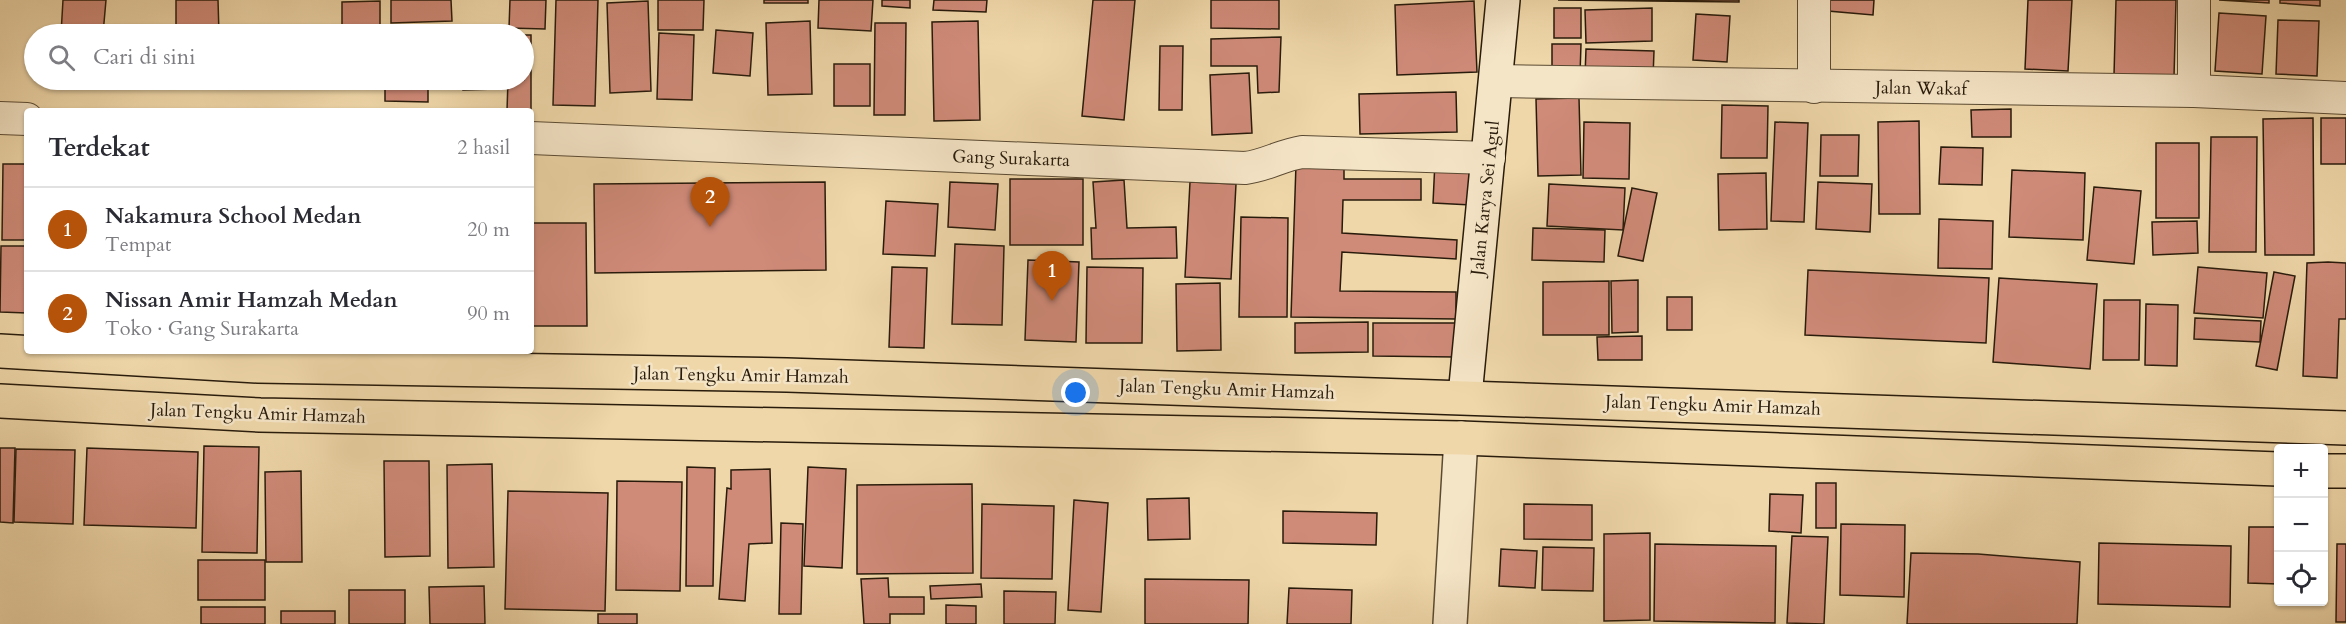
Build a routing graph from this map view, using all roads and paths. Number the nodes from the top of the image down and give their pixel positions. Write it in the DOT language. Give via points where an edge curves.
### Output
graph roads {
  1 [pos="1503,0"];
  2 [pos="1814,0"];
  3 [pos="2194,0"];
  4 [pos="1497,81"];
  5 [pos="1814,87"];
  6 [pos="2346,89"];
  7 [pos="2194,91"];
  8 [pos="0,118"];
  9 [pos="24,119"];
  10 [pos="534,138"];
  11 [pos="1489,158"];
  12 [pos="0,351"];
  13 [pos="24,352"];
  14 [pos="52,354"];
  15 [pos="258,366"];
  16 [pos="571,371"];
  17 [pos="1465,396"];
  18 [pos="0,401"];
  19 [pos="260,415"];
  20 [pos="572,421"];
  21 [pos="2346,428"];
  22 [pos="1461,438"];
  23 [pos="2274,469"];
  24 [pos="2328,471"];
  25 [pos="2346,471"];
  26 [pos="1450,624"];
  1 -- 4 [label="main road, Jalan Karya Sei Agul"];
  2 -- 5 [label="street"];
  3 -- 7 [label="street"];
  4 -- 5 [label="street, Jalan Wakaf"];
  4 -- 11 [label="main road, Jalan Karya Sei Agul"];
  5 -- 7 [label="street, Jalan Wakaf"];
  6 -- 7 [label="street, Jalan Wakaf"];
  8 -- 9 [label="street"];
  10 -- 11 [label="street, Gang Surakarta" via="1245,168 1302,152"];
  11 -- 17 [label="main road, Jalan Karya Sei Agul"];
  12 -- 13 [label="main road, Jalan Tengku Amir Hamzah"];
  14 -- 15 [label="main road, Jalan Tengku Amir Hamzah"];
  15 -- 16 [label="main road, Jalan Tengku Amir Hamzah"];
  15 -- 19 [label="main road"];
  16 -- 17 [label="main road, Jalan Tengku Amir Hamzah"];
  16 -- 20 [label="main road"];
  17 -- 21 [label="main road, Jalan Tengku Amir Hamzah"];
  18 -- 19 [label="main road, Jalan Tengku Amir Hamzah"];
  19 -- 20 [label="main road, Jalan Tengku Amir Hamzah"];
  20 -- 22 [label="main road, Jalan Tengku Amir Hamzah"];
  22 -- 23 [label="main road, Jalan Tengku Amir Hamzah"];
  22 -- 26 [label="main road"];
  24 -- 25 [label="main road"];
}
